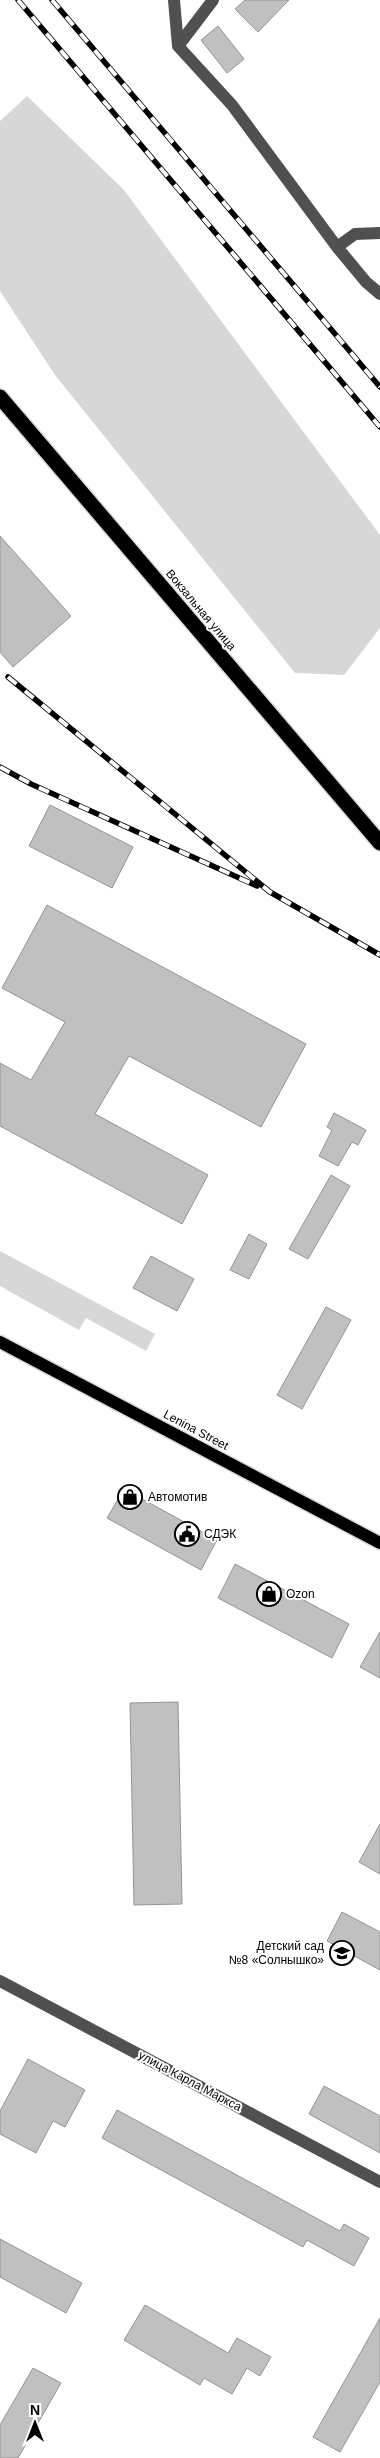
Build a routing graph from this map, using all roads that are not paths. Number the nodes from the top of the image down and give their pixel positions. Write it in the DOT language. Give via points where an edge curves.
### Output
graph roads {
  1 [pos="174,0"];
  2 [pos="213,0"];
  3 [pos="178,46"];
  4 [pos="380,233"];
  5 [pos="337,247"];
  6 [pos="380,294"];
  7 [pos="0,397"];
  8 [pos="380,843"];
  9 [pos="0,1342"];
  10 [pos="380,1543"];
  11 [pos="0,1981"];
  12 [pos="380,2182"];
  1 -- 3 [label="street"];
  2 -- 3 [label="street"];
  3 -- 5 [label="street" via="232,105"];
  4 -- 5 [label="street" via="355,234"];
  5 -- 6 [label="street"];
  7 -- 8 [label="highway, Вокзальная улица"];
  9 -- 10 [label="main road, Lenina Street"];
  11 -- 12 [label="street, улица Карла Маркса"];
}
